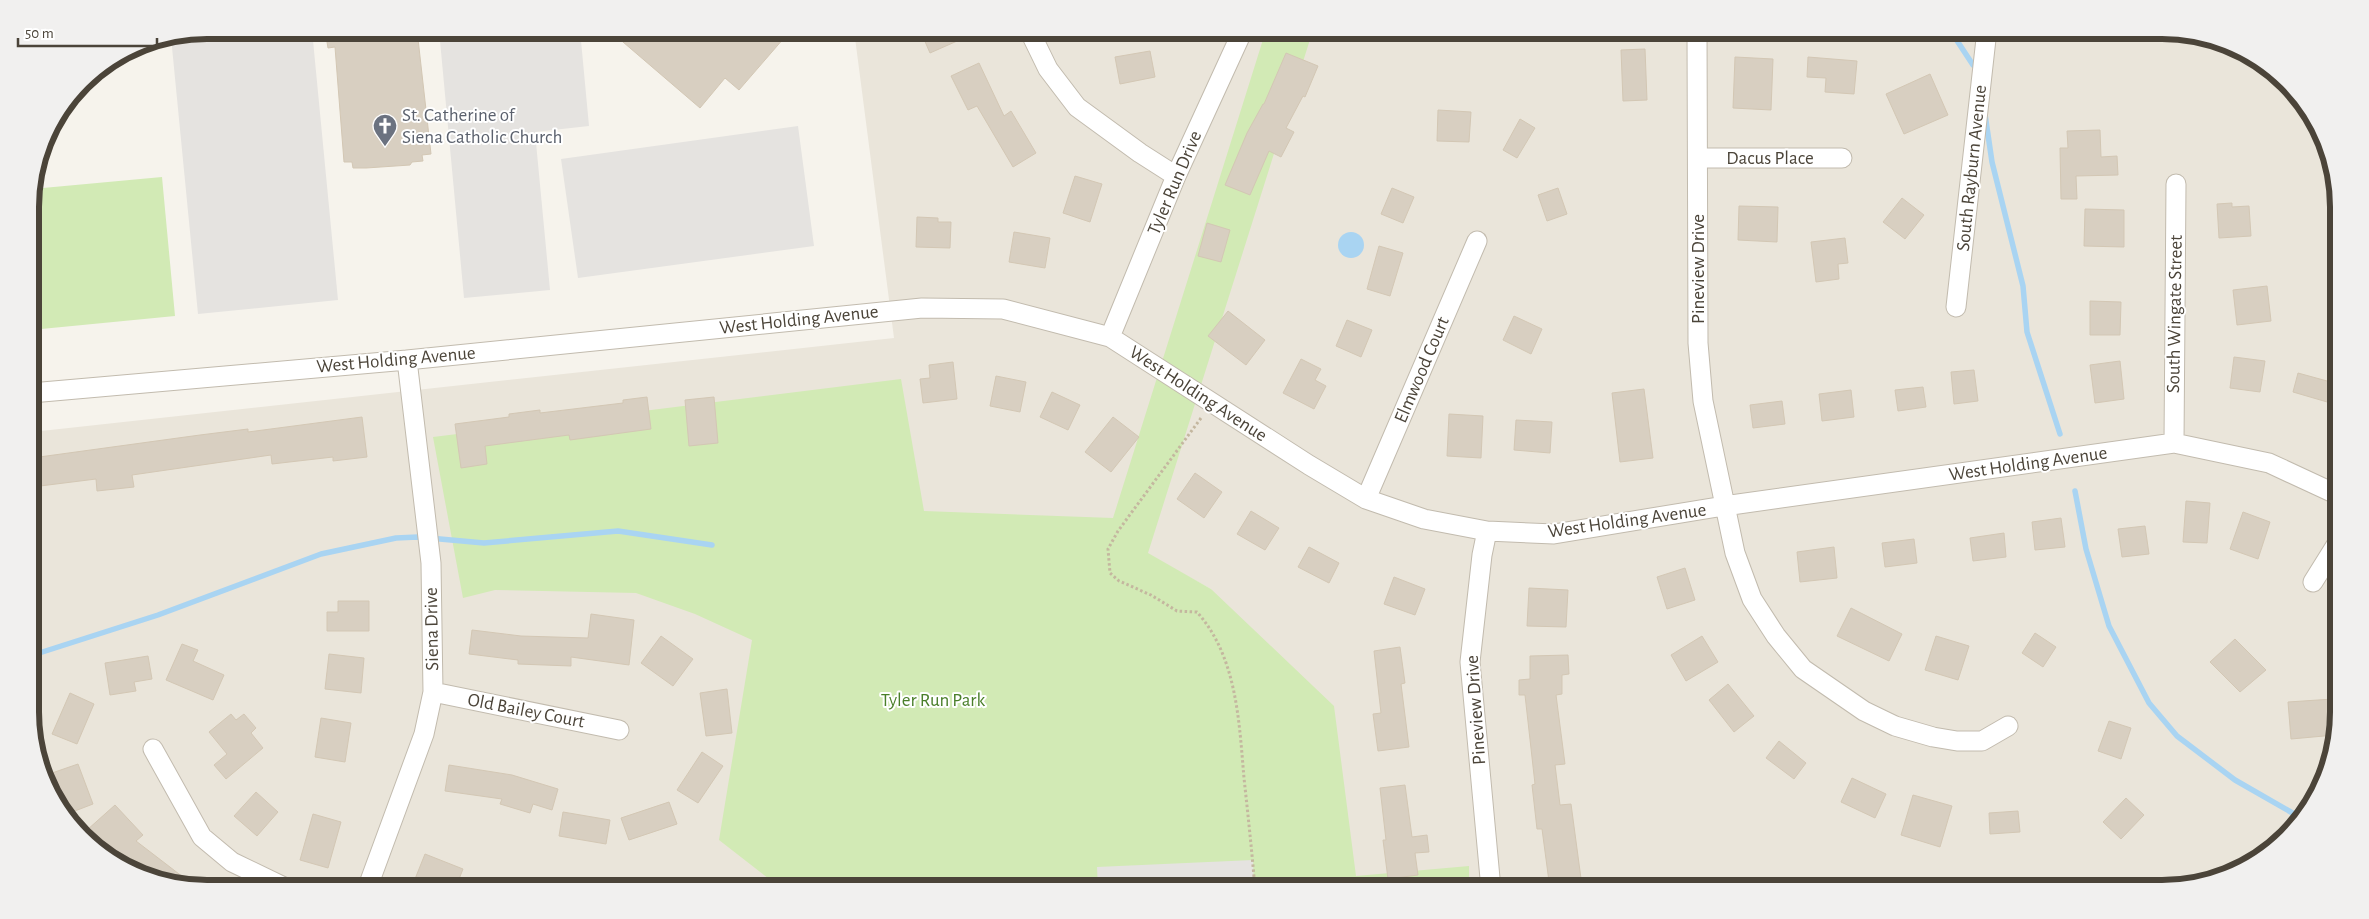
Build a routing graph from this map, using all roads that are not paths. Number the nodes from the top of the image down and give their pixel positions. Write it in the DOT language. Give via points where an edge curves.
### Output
graph roads {
  1 [pos="1034,39"];
  2 [pos="1239,39"];
  3 [pos="1697,39"];
  4 [pos="1986,39"];
  5 [pos="1698,158"];
  6 [pos="1842,158"];
  7 [pos="1176,176"];
  8 [pos="2176,184"];
  9 [pos="1477,241"];
  10 [pos="1956,307"];
  11 [pos="1110,338"];
  12 [pos="406,360"];
  13 [pos="39,392"];
  14 [pos="2174,444"];
  15 [pos="2330,490"];
  16 [pos="1366,499"];
  17 [pos="1724,506"];
  18 [pos="1487,531"];
  19 [pos="2330,555"];
  20 [pos="2313,582"];
  21 [pos="433,692"];
  22 [pos="2008,726"];
  23 [pos="619,730"];
  24 [pos="153,749"];
  25 [pos="269,880"];
  26 [pos="370,880"];
  27 [pos="1490,880"];
  1 -- 7 [label="street" via="1048,68 1077,107"];
  2 -- 7 [label="street, Tyler Run Drive"];
  3 -- 5 [label="street, Pineview Drive"];
  4 -- 10 [label="street, South Rayburn Avenue"];
  5 -- 6 [label="street, Dacus Place"];
  5 -- 17 [label="street, Pineview Drive" via="1698,343 1702,401"];
  7 -- 11 [label="street, Tyler Run Drive"];
  8 -- 14 [label="street, South Wingate Street"];
  9 -- 16 [label="street, Elmwood Court"];
  11 -- 12 [label="street, West Holding Avenue" via="1003,309 922,308"];
  11 -- 16 [label="street, West Holding Avenue"];
  12 -- 13 [label="street, West Holding Avenue"];
  12 -- 21 [label="street, Siena Drive" via="431,563"];
  14 -- 15 [label="street, West Holding Avenue" via="2269,463"];
  14 -- 17 [label="street, West Holding Avenue"];
  16 -- 18 [label="street, West Holding Avenue" via="1424,519"];
  17 -- 18 [label="street, West Holding Avenue" via="1554,534"];
  17 -- 22 [label="street, Pineview Drive" via="1735,553 1752,599 1803,669 1864,711 1895,726 1933,737 1982,741"];
  18 -- 27 [label="street, Pineview Drive" via="1470,662"];
  19 -- 20 [label="street"];
  21 -- 23 [label="street, Old Bailey Court"];
  21 -- 26 [label="street, Siena Drive" via="424,734"];
  24 -- 25 [label="street" via="202,837 232,862"];
}
